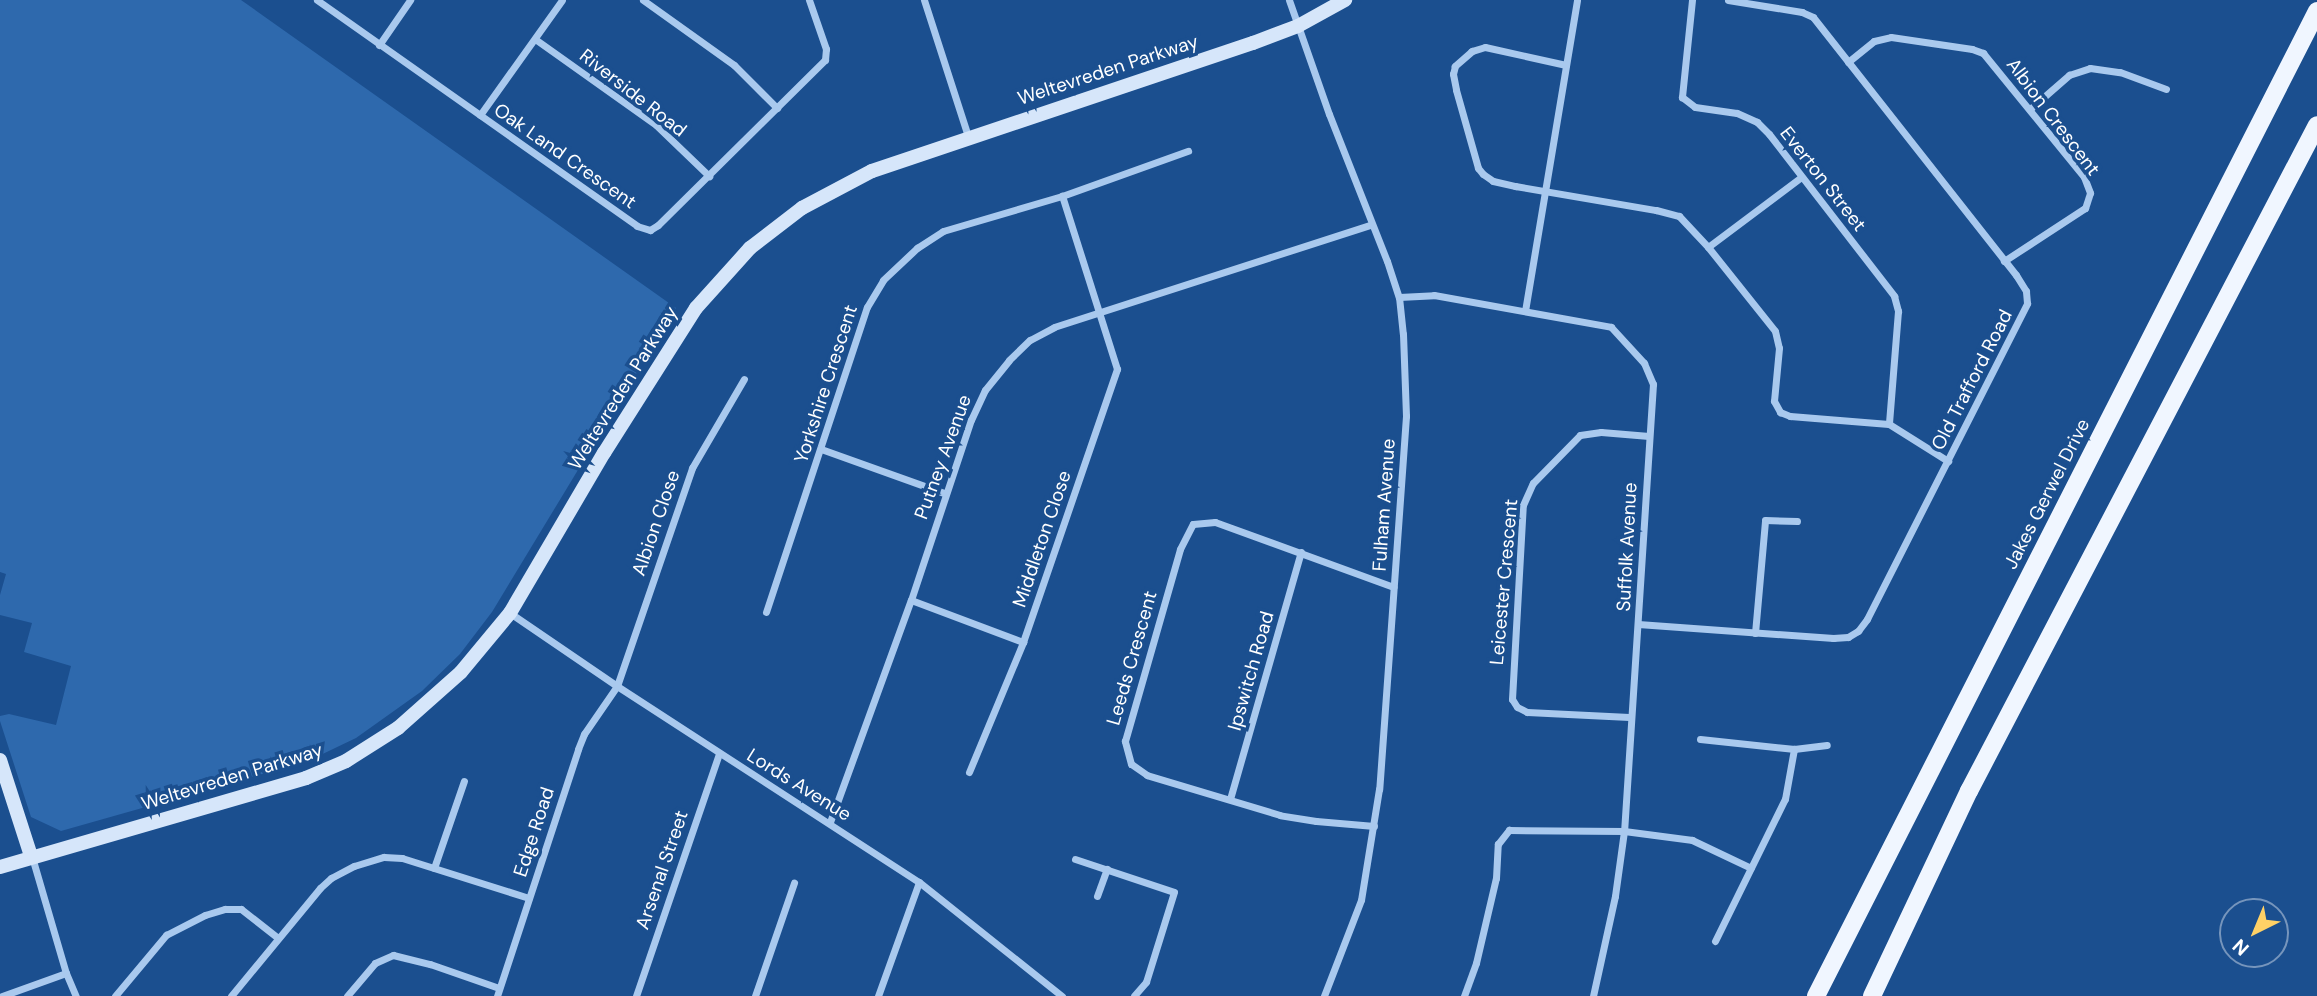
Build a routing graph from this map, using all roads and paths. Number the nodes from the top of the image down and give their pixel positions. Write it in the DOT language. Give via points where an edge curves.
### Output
graph roads {
  1 [pos="317,0"];
  2 [pos="411,0"];
  3 [pos="562,0"];
  4 [pos="643,0"];
  5 [pos="809,0"];
  6 [pos="924,0"];
  7 [pos="1289,0"];
  8 [pos="1345,0"];
  9 [pos="1577,0"];
  10 [pos="1692,0"];
  11 [pos="1728,0"];
  12 [pos="2317,11"];
  13 [pos="1298,26"];
  14 [pos="535,39"];
  15 [pos="379,45"];
  16 [pos="1848,62"];
  17 [pos="1566,65"];
  18 [pos="2166,89"];
  19 [pos="777,108"];
  20 [pos="2030,109"];
  21 [pos="480,115"];
  22 [pos="2317,125"];
  23 [pos="968,136"];
  24 [pos="1188,151"];
  25 [pos="709,176"];
  26 [pos="1800,178"];
  27 [pos="1545,191"];
  28 [pos="1062,196"];
  29 [pos="1372,224"];
  30 [pos="1708,247"];
  31 [pos="2004,261"];
  32 [pos="1399,298"];
  33 [pos="1525,311"];
  34 [pos="1098,312"];
  35 [pos="744,379"];
  36 [pos="1889,424"];
  37 [pos="1649,436"];
  38 [pos="821,449"];
  39 [pos="1948,461"];
  40 [pos="944,493"];
  41 [pos="1797,521"];
  42 [pos="1301,552"];
  43 [pos="1394,587"];
  44 [pos="911,600"];
  45 [pos="766,612"];
  46 [pos="510,613"];
  47 [pos="1638,624"];
  48 [pos="1755,633"];
  49 [pos="1023,642"];
  50 [pos="617,686"];
  51 [pos="1629,717"];
  52 [pos="1700,739"];
  53 [pos="1826,745"];
  54 [pos="1794,749"];
  55 [pos="719,753"];
  56 [pos="0,760"];
  57 [pos="969,772"];
  58 [pos="464,781"];
  59 [pos="1230,799"];
  60 [pos="830,822"];
  61 [pos="1374,826"];
  62 [pos="1624,831"];
  63 [pos="31,856"];
  64 [pos="1075,859"];
  65 [pos="0,867"];
  66 [pos="434,868"];
  67 [pos="1751,868"];
  68 [pos="1107,869"];
  69 [pos="919,882"];
  70 [pos="794,883"];
  71 [pos="1097,896"];
  72 [pos="528,898"];
  73 [pos="278,938"];
  74 [pos="1715,941"];
  75 [pos="66,973"];
  76 [pos="498,992"];
  77 [pos="2,996"];
  78 [pos="76,996"];
  79 [pos="115,996"];
  80 [pos="231,996"];
  81 [pos="347,996"];
  82 [pos="636,996"];
  83 [pos="755,996"];
  84 [pos="878,996"];
  85 [pos="1062,996"];
  86 [pos="1134,996"];
  87 [pos="1324,996"];
  88 [pos="1464,996"];
  89 [pos="1593,996"];
  90 [pos="1816,996"];
  91 [pos="1872,996"];
  1 -- 15 [label="street, Oak Land Crescent"];
  2 -- 15 [label="street"];
  3 -- 14 [label="street"];
  4 -- 19 [label="street" via="734,65"];
  5 -- 19 [label="street, Oak Land Crescent" via="826,49 825,60"];
  6 -- 23 [label="street"];
  7 -- 13 [label="street, Fulham Avenue"];
  8 -- 13 [label="street, Weltevreden Parkway"];
  9 -- 17 [label="street"];
  10 -- 26 [label="street, Everton Street" via="1682,97 1695,107 1737,113 1756,122"];
  11 -- 16 [label="street, Old Trafford Road" via="1807,13"];
  12 -- 90 [label="main road, Jakes Gerwel Drive"];
  13 -- 23 [label="street, Weltevreden Parkway"];
  13 -- 29 [label="street, Fulham Avenue"];
  14 -- 21 [label="street"];
  14 -- 25 [label="street, Riverside Road" via="656,125"];
  15 -- 21 [label="street, Oak Land Crescent"];
  16 -- 20 [label="street, Albion Crescent" via="1874,41 1891,37 1972,49 1990,61"];
  16 -- 31 [label="street, Old Trafford Road"];
  17 -- 27 [label="street"];
  17 -- 27 [label="street" via="1485,47 1472,51 1453,71 1480,171 1493,181"];
  18 -- 20 [label="street" via="2120,72 2090,68 2069,75"];
  19 -- 25 [label="street, Oak Land Crescent"];
  20 -- 31 [label="street, Albion Crescent" via="2084,177 2090,201 2078,215"];
  21 -- 25 [label="street, Oak Land Crescent" via="637,226 650,230"];
  22 -- 91 [label="main road" via="1969,791"];
  23 -- 46 [label="street, Weltevreden Parkway" via="835,189 777,226 728,271 669,346"];
  24 -- 28 [label="street, Yorkshire Crescent"];
  26 -- 30 [label="street"];
  26 -- 36 [label="street, Everton Street" via="1897,303"];
  27 -- 30 [label="street" via="1670,213 1685,221"];
  27 -- 33 [label="street"];
  28 -- 34 [label="street"];
  28 -- 38 [label="street, Yorkshire Crescent" via="943,232 916,248 883,280 867,307"];
  29 -- 32 [label="street, Fulham Avenue"];
  29 -- 34 [label="street, Putney Avenue"];
  30 -- 36 [label="street" via="1775,331 1779,348 1774,401 1780,412"];
  31 -- 39 [label="street, Old Trafford Road" via="2026,290 2027,303"];
  32 -- 33 [label="street, Suffolk Avenue" via="1434,295"];
  32 -- 43 [label="street, Fulham Avenue" via="1406,416"];
  33 -- 37 [label="street, Suffolk Avenue" via="1600,324 1619,332 1644,363 1653,384"];
  34 -- 40 [label="street, Putney Avenue" via="1043,332 992,379 974,411"];
  34 -- 49 [label="street, Middleton Close" via="1116,369"];
  35 -- 50 [label="street, Albion Close" via="692,468"];
  36 -- 39 [label="street"];
  37 -- 47 [label="street, Suffolk Avenue"];
  37 -- 51 [label="street, Leicester Crescent" via="1580,435 1533,483 1523,505 1512,699 1527,712"];
  38 -- 40 [label="street"];
  38 -- 45 [label="street, Yorkshire Crescent"];
  39 -- 48 [label="street, Old Trafford Road" via="1858,631 1842,638"];
  40 -- 44 [label="street, Putney Avenue"];
  41 -- 48 [label="street" via="1765,521"];
  42 -- 43 [label="street, Leeds Crescent"];
  42 -- 59 [label="street, Ipswitch Road"];
  42 -- 59 [label="street, Leeds Crescent" via="1215,522 1189,528 1131,718 1125,751 1136,769"];
  43 -- 61 [label="street, Fulham Avenue"];
  44 -- 49 [label="street"];
  44 -- 60 [label="street, Putney Avenue"];
  46 -- 50 [label="street, Lords Avenue"];
  46 -- 63 [label="street, Weltevreden Parkway" via="486,645 430,702 346,761 268,790"];
  47 -- 48 [label="street, Old Trafford Road"];
  47 -- 51 [label="street, Suffolk Avenue"];
  49 -- 57 [label="street, Middleton Close"];
  50 -- 55 [label="street, Lords Avenue"];
  50 -- 72 [label="street, Edge Road" via="584,734"];
  51 -- 62 [label="street, Suffolk Avenue"];
  52 -- 54 [label="street"];
  53 -- 54 [label="street"];
  54 -- 67 [label="street" via="1785,799"];
  55 -- 60 [label="street, Lords Avenue"];
  55 -- 82 [label="street, Arsenal Street"];
  56 -- 63 [label="street"];
  58 -- 66 [label="street"];
  59 -- 61 [label="street, Leeds Crescent" via="1316,821"];
  60 -- 69 [label="street, Lords Avenue"];
  61 -- 87 [label="street, Fulham Avenue" via="1361,900"];
  62 -- 67 [label="street" via="1692,840"];
  62 -- 88 [label="street" via="1517,828 1503,834 1476,963"];
  62 -- 89 [label="street, Suffolk Avenue"];
  63 -- 65 [label="street, Weltevreden Parkway"];
  63 -- 75 [label="street"];
  64 -- 68 [label="street"];
  66 -- 72 [label="street"];
  66 -- 73 [label="street" via="393,856 354,866 331,878"];
  67 -- 74 [label="street"];
  68 -- 71 [label="street"];
  68 -- 86 [label="street" via="1174,892 1146,982"];
  69 -- 84 [label="street"];
  69 -- 85 [label="street, Lords Avenue"];
  70 -- 83 [label="street"];
  72 -- 76 [label="street, Edge Road"];
  73 -- 79 [label="street" via="241,909 205,915 166,935"];
  73 -- 80 [label="street"];
  75 -- 77 [label="street"];
  75 -- 78 [label="street"];
  76 -- 81 [label="street" via="430,964 393,956 376,962"];
}
